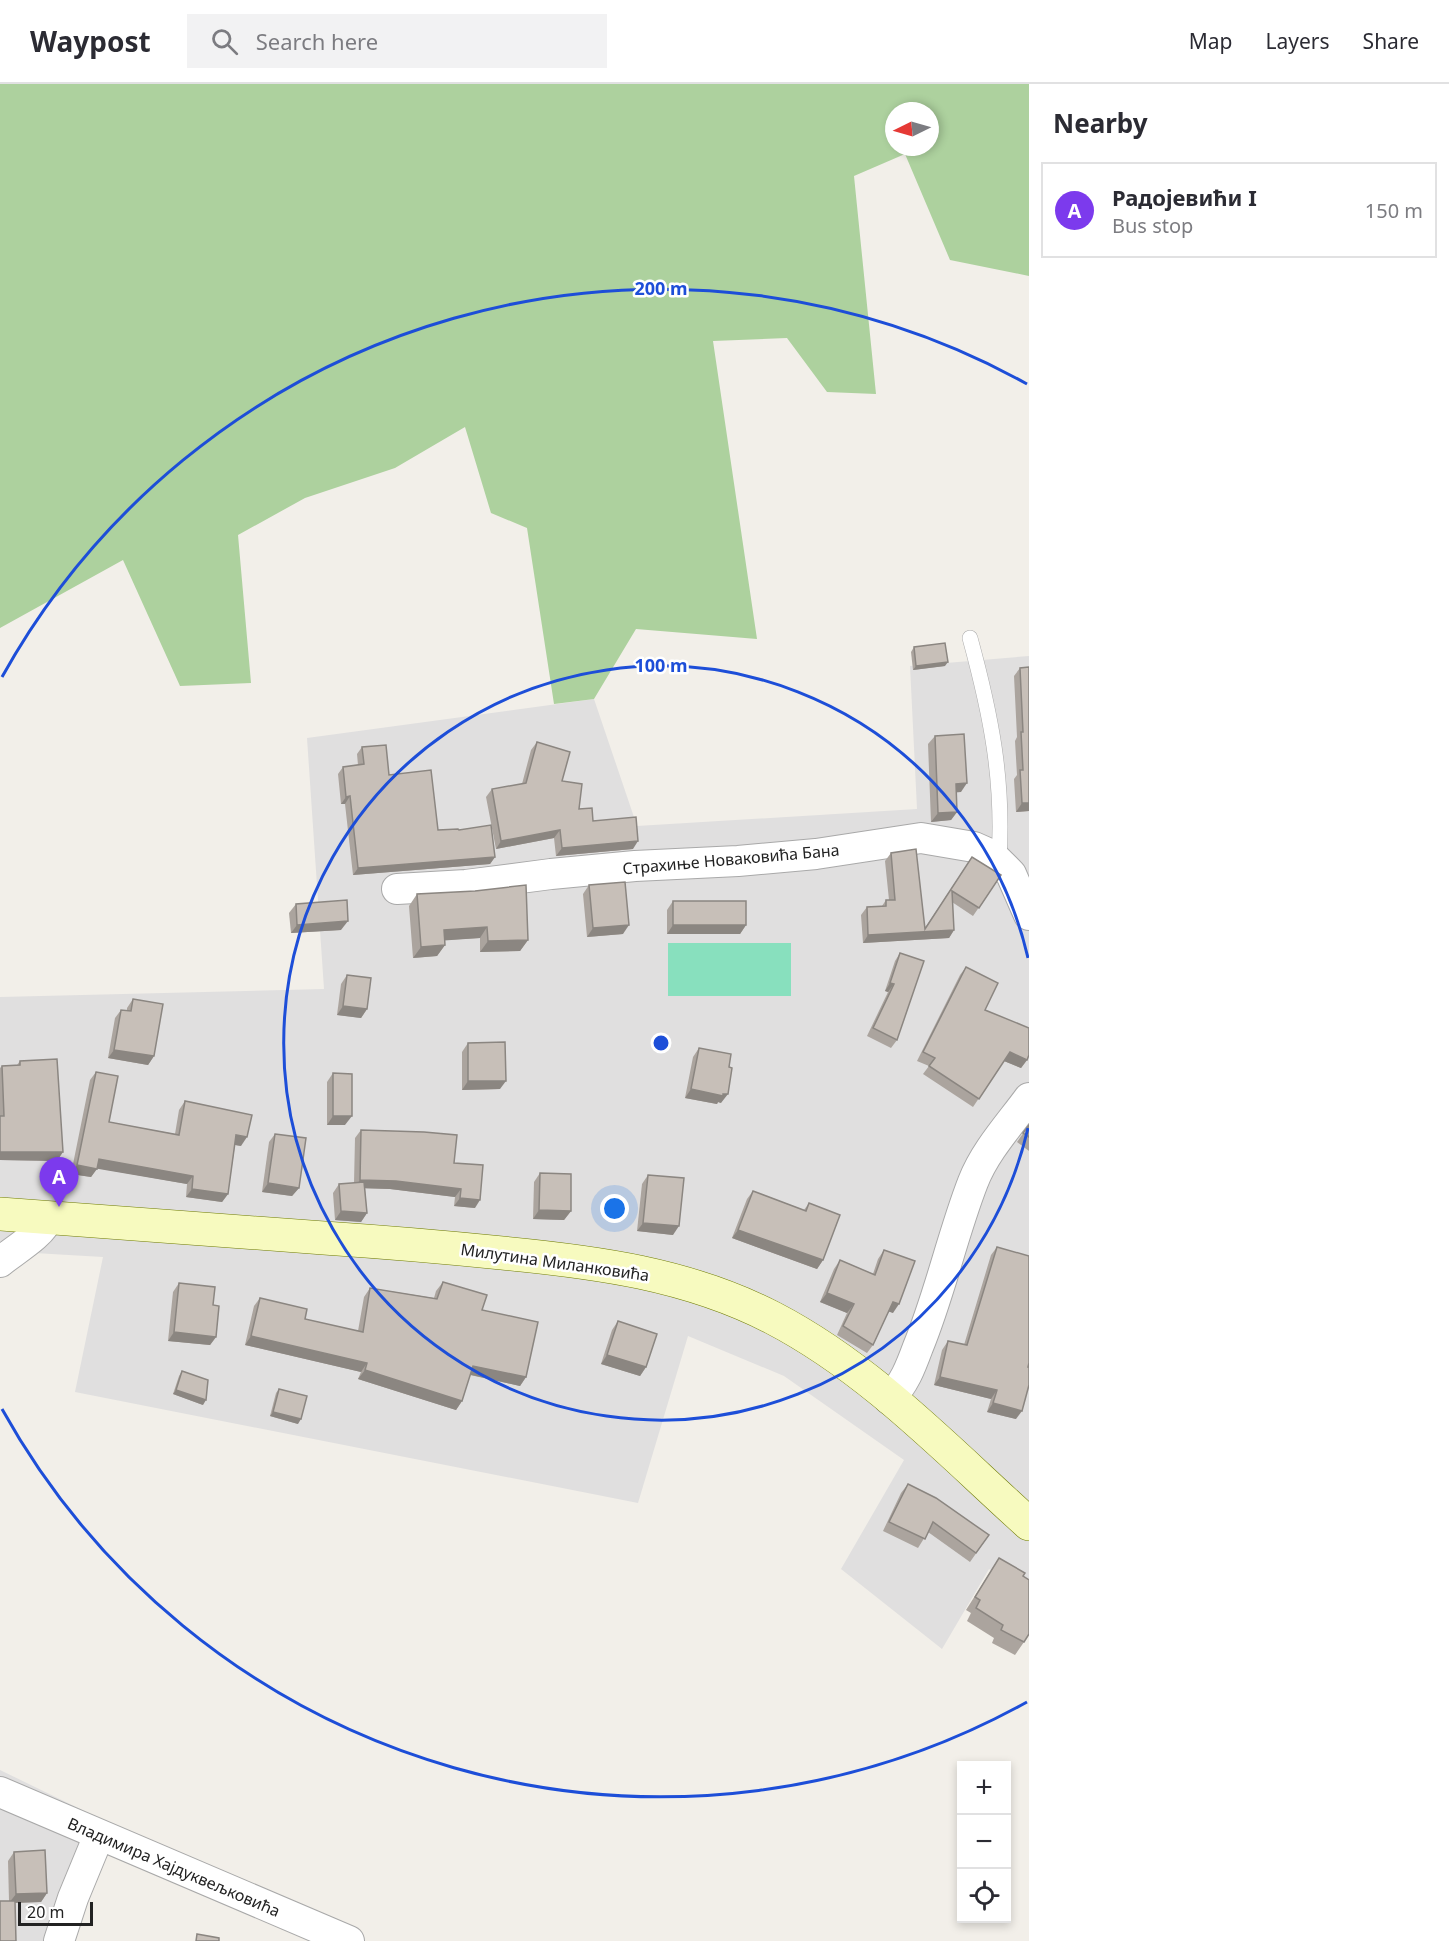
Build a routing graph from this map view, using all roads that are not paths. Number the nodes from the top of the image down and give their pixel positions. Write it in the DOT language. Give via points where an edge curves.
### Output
graph roads {
  1 [pos="970,638"];
  2 [pos="999,860"];
  3 [pos="397,890"];
  4 [pos="1029,915"];
  5 [pos="1029,1098"];
  6 [pos="0,1215"];
  7 [pos="48,1218"];
  8 [pos="0,1262"];
  9 [pos="890,1399"];
  10 [pos="1029,1524"];
  11 [pos="0,1792"];
  12 [pos="99,1835"];
  13 [pos="59,1941"];
  14 [pos="349,1941"];
  1 -- 2 [label="lane" via="995,750 1001,801"];
  2 -- 3 [label="street, Страхиње Новаковића Бана" via="974,847 921,838 816,854 635,866"];
  2 -- 4 [label="street, Страхиње Новаковића Бана" via="1011,874"];
  5 -- 9 [label="street" via="976,1176 925,1330 908,1373"];
  6 -- 7 [label="main road, Милутина Миланковића"];
  7 -- 8 [label="street" via="46,1225"];
  7 -- 9 [label="main road, Милутина Миланковића" via="475,1250 636,1270 699,1287 775,1319 833,1354"];
  9 -- 10 [label="main road, Милутина Миланковића"];
  11 -- 12 [label="street, Владимира Хајдуквељковића"];
  12 -- 13 [label="street"];
  12 -- 14 [label="street, Владимира Хајдуквељковића"];
}
